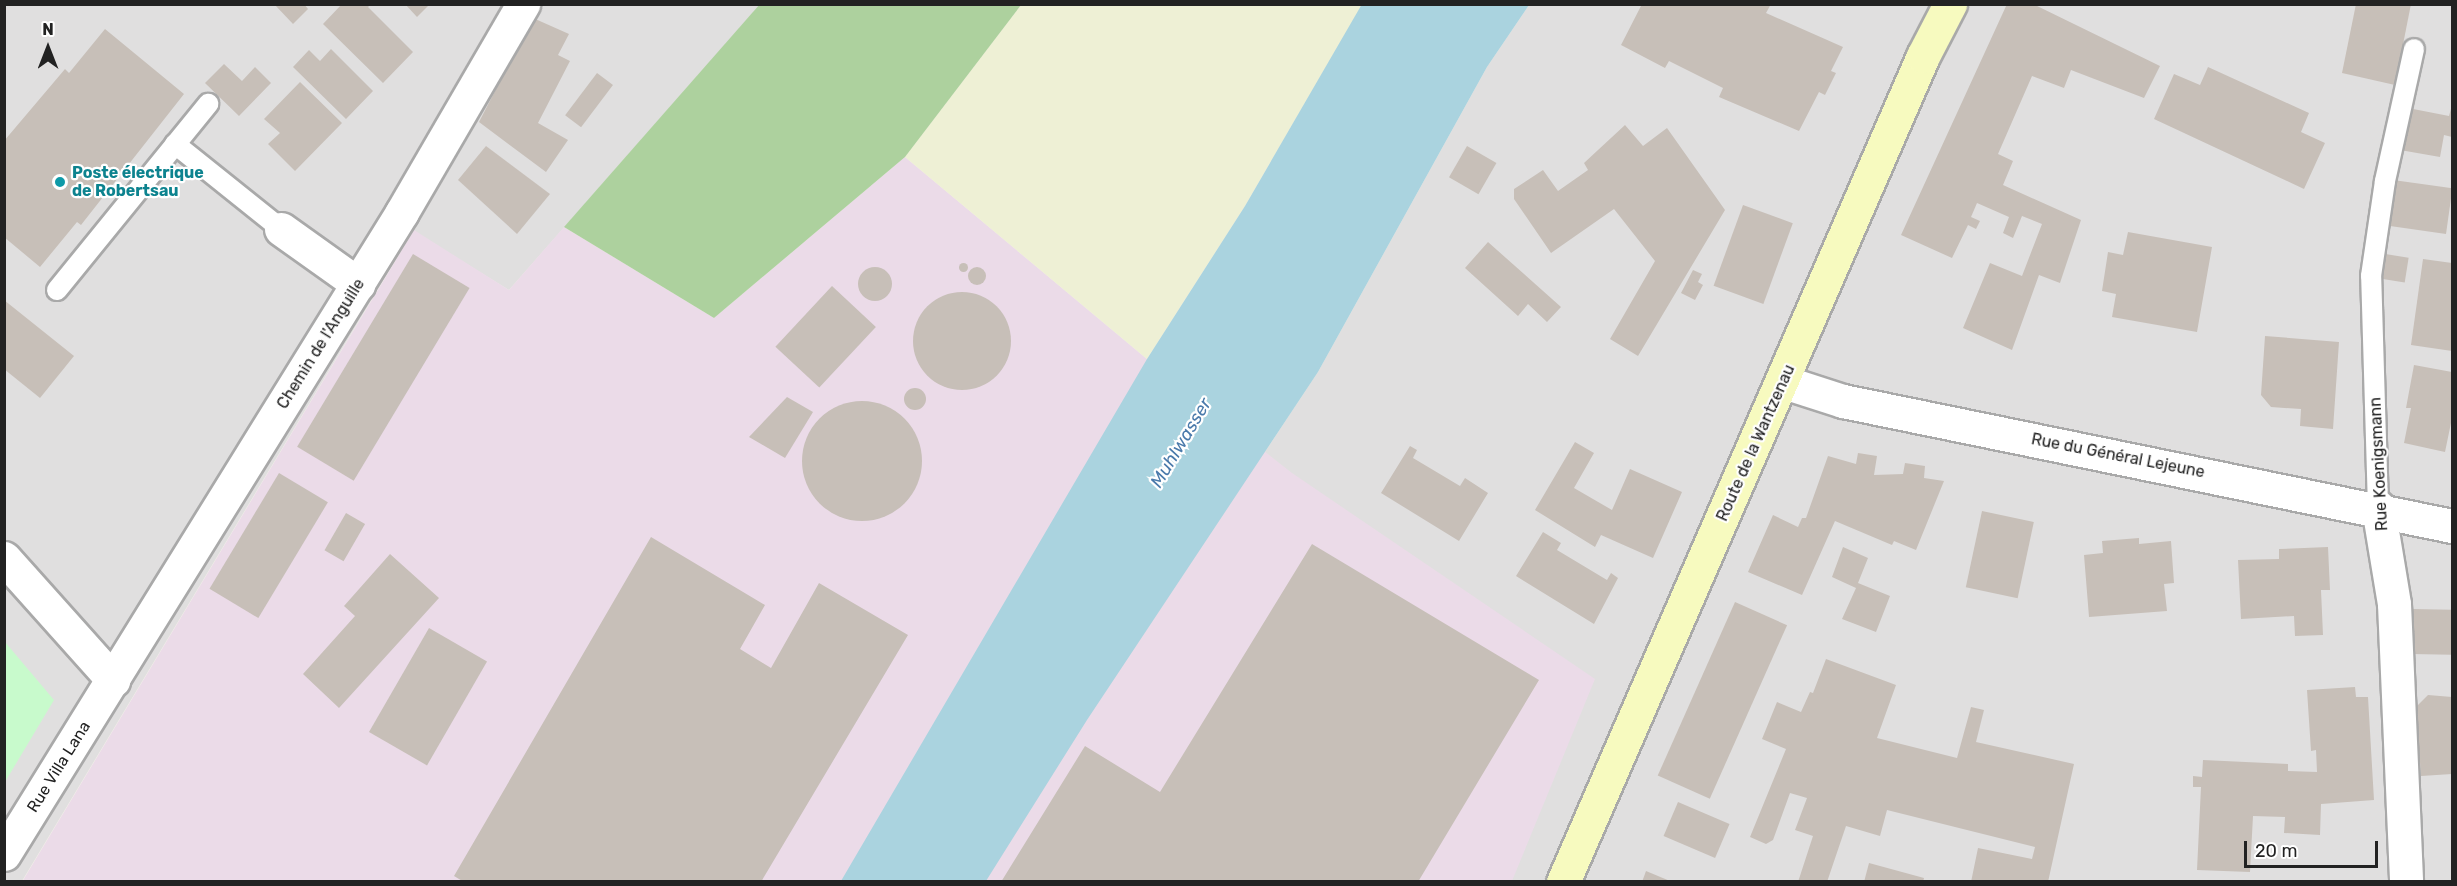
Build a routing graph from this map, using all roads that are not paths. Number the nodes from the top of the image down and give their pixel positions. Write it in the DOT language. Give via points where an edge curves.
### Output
graph roads {
  1 [pos="523,4"];
  2 [pos="1950,4"];
  3 [pos="2414,49"];
  4 [pos="208,104"];
  5 [pos="175,144"];
  6 [pos="281,229"];
  7 [pos="358,284"];
  8 [pos="57,290"];
  9 [pos="1784,382"];
  10 [pos="2378,507"];
  11 [pos="2452,525"];
  12 [pos="4,558"];
  13 [pos="113,680"];
  14 [pos="4,854"];
  15 [pos="1563,882"];
  16 [pos="2406,882"];
  1 -- 7 [label="street, Chemin de l'Anguille"];
  2 -- 9 [label="main road, Route de la Wantzenau" via="1923,56"];
  3 -- 10 [label="lane, Rue Koenigsmann" via="2385,181 2371,276"];
  4 -- 5 [label="lane"];
  5 -- 6 [label="lane"];
  5 -- 8 [label="lane"];
  6 -- 7 [label="street"];
  7 -- 13 [label="street, Chemin de l'Anguille"];
  9 -- 10 [label="street, Rue du Général Lejeune" via="1843,401"];
  9 -- 15 [label="main road, Route de la Wantzenau"];
  10 -- 11 [label="street, Rue du Général Lejeune"];
  10 -- 16 [label="street, Rue Koenigsmann" via="2394,604"];
  12 -- 13 [label="street"];
  13 -- 14 [label="street, Rue Villa Lana"];
}
